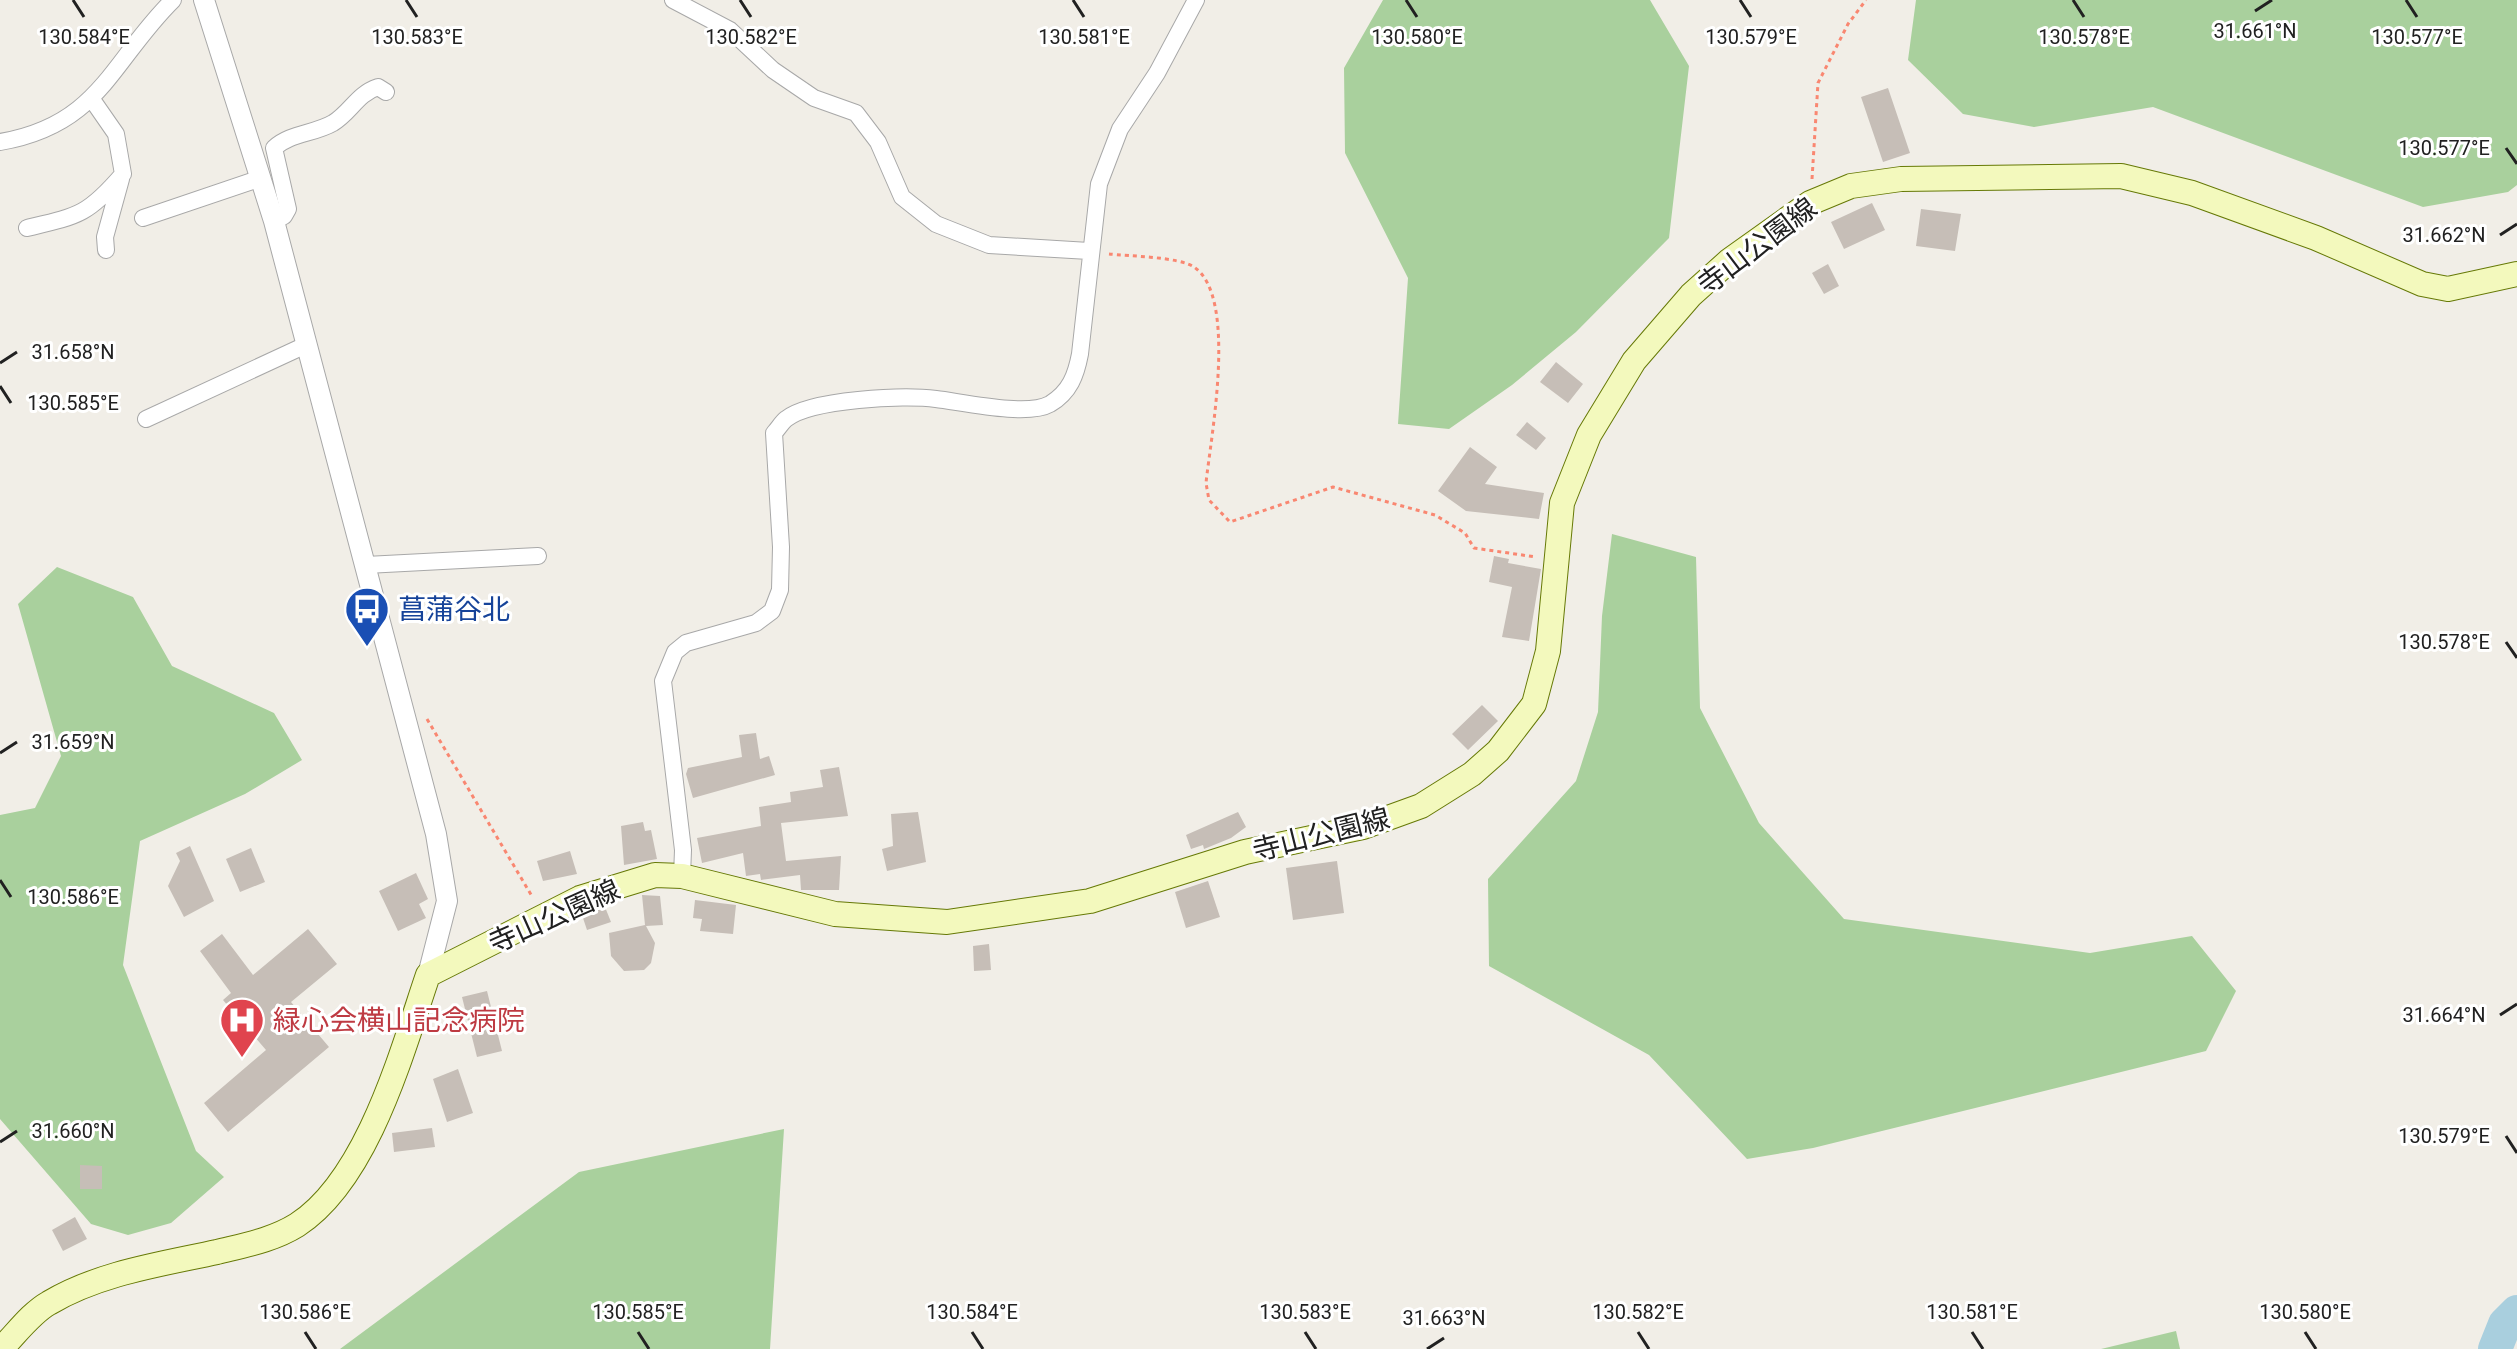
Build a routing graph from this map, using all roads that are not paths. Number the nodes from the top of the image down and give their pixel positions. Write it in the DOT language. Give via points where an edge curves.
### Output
graph roads {
  1 [pos="173,0"];
  2 [pos="204,0"];
  3 [pos="673,0"];
  4 [pos="1196,0"];
  5 [pos="386,92"];
  6 [pos="91,98"];
  7 [pos="0,142"];
  8 [pos="123,174"];
  9 [pos="261,178"];
  10 [pos="143,218"];
  11 [pos="274,221"];
  12 [pos="27,228"];
  13 [pos="106,250"];
  14 [pos="1089,251"];
  15 [pos="2517,274"];
  16 [pos="308,344"];
  17 [pos="146,419"];
  18 [pos="538,556"];
  19 [pos="366,565"];
  20 [pos="682,876"];
  21 [pos="428,975"];
  22 [pos="1,1349"];
  1 -- 6 [label="street"];
  2 -- 9 [label="street"];
  3 -- 14 [label="street" via="730,30 773,70 814,98 856,113 878,142 902,197 936,224 989,245"];
  4 -- 14 [label="street" via="1120,129 1099,184"];
  5 -- 11 [label="street" via="378,87 363,92 337,121 282,140 274,148 288,209"];
  6 -- 7 [label="street" via="65,119"];
  6 -- 8 [label="street" via="116,134"];
  8 -- 12 [label="street" via="98,203 78,216"];
  8 -- 13 [label="street"];
  9 -- 10 [label="street"];
  9 -- 11 [label="street"];
  11 -- 16 [label="street"];
  14 -- 20 [label="street" via="1075,377 1047,406 1002,409 933,399 845,400 787,417 774,433 781,547 780,590 772,611 756,623 686,643 675,652 663,681"];
  15 -- 20 [label="main road, 寺山公園線" via="2448,289 2422,284 2192,193 2121,176 1901,179 1851,186 1810,203 1730,260 1691,295 1634,361 1602,411 1562,503 1548,651 1534,704 1498,751 1472,774 1402,814 1363,827 1245,852 1090,901 947,922 835,914"];
  16 -- 17 [label="street"];
  16 -- 19 [label="street"];
  18 -- 19 [label="street"];
  19 -- 21 [label="street" via="443,867 447,901"];
  20 -- 21 [label="main road, 寺山公園線" via="655,875 580,898"];
  21 -- 22 [label="main road" via="365,1138 335,1187 306,1217 261,1242 118,1274 48,1303"];
}
